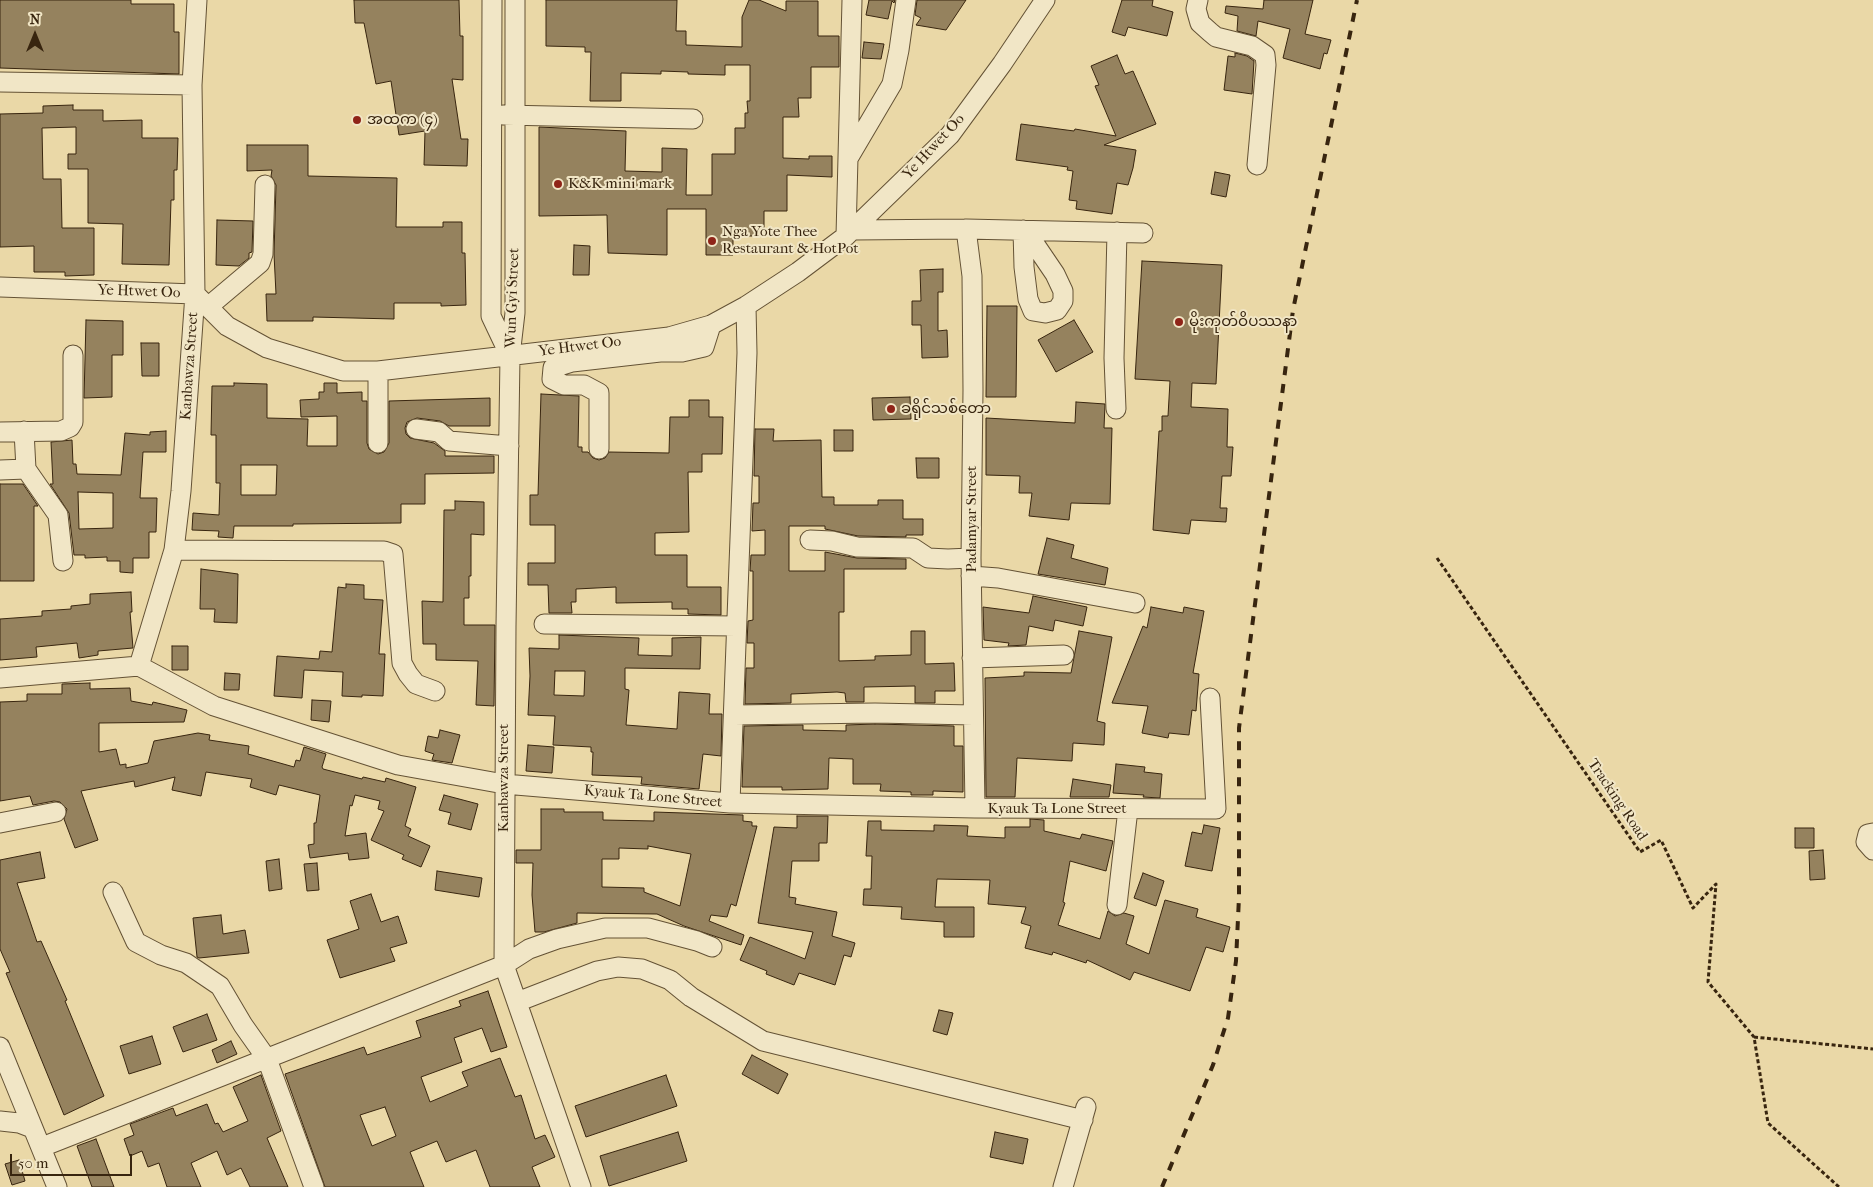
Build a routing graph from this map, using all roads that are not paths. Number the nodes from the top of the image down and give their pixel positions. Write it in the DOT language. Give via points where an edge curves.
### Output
graph roads {
  1 [pos="197,0"];
  2 [pos="492,0"];
  3 [pos="515,0"];
  4 [pos="852,0"];
  5 [pos="906,0"];
  6 [pos="917,0"];
  7 [pos="1045,0"];
  8 [pos="1198,0"];
  9 [pos="903,20"];
  10 [pos="0,82"];
  11 [pos="192,86"];
  12 [pos="491,115"];
  13 [pos="515,115"];
  14 [pos="694,118"];
  15 [pos="848,158"];
  16 [pos="1257,165"];
  17 [pos="264,185"];
  18 [pos="966,229"];
  19 [pos="1117,232"];
  20 [pos="850,233"];
  21 [pos="1143,233"];
  22 [pos="0,287"];
  23 [pos="202,300"];
  24 [pos="746,306"];
  25 [pos="711,324"];
  26 [pos="73,355"];
  27 [pos="510,356"];
  28 [pos="378,371"];
  29 [pos="1116,409"];
  30 [pos="416,429"];
  31 [pos="24,431"];
  32 [pos="0,432"];
  33 [pos="378,443"];
  34 [pos="509,446"];
  35 [pos="599,450"];
  36 [pos="26,469"];
  37 [pos="0,470"];
  38 [pos="810,540"];
  39 [pos="174,550"];
  40 [pos="63,561"];
  41 [pos="971,567"];
  42 [pos="1135,603"];
  43 [pos="544,624"];
  44 [pos="736,626"];
  45 [pos="1064,655"];
  46 [pos="972,658"];
  47 [pos="139,666"];
  48 [pos="0,678"];
  49 [pos="435,692"];
  50 [pos="1210,698"];
  51 [pos="734,715"];
  52 [pos="973,715"];
  53 [pos="504,784"];
  54 [pos="730,803"];
  55 [pos="975,808"];
  56 [pos="1128,809"];
  57 [pos="56,812"];
  58 [pos="0,823"];
  59 [pos="1873,833"];
  60 [pos="1873,850"];
  61 [pos="113,892"];
  62 [pos="1117,905"];
  63 [pos="712,947"];
  64 [pos="504,965"];
  65 [pos="517,1002"];
  66 [pos="0,1048"];
  67 [pos="267,1059"];
  68 [pos="6,1083"];
  69 [pos="0,1121"];
  70 [pos="32,1128"];
  71 [pos="42,1147"];
  72 [pos="57,1187"];
  73 [pos="314,1187"];
  74 [pos="581,1187"];
  75 [pos="1063,1187"];
  1 -- 11 [label="street, Kanbawza Street"];
  2 -- 12 [label="street, Wun Gyi Street"];
  3 -- 13 [label="street, Wun Gyi Street"];
  4 -- 15 [label="street"];
  5 -- 9 [label="street"];
  6 -- 9 [label="street"];
  7 -- 20 [label="street, Ye Htwet Oo" via="950,134"];
  8 -- 16 [label="street" via="1196,9 1200,23 1216,37 1252,46 1265,55"];
  9 -- 15 [label="street" via="892,84"];
  10 -- 11 [label="street"];
  11 -- 23 [label="street, Kanbawza Street"];
  12 -- 13 [label="street"];
  12 -- 27 [label="street, Wun Gyi Street" via="491,316"];
  13 -- 14 [label="street"];
  13 -- 27 [label="street, Wun Gyi Street" via="515,313"];
  15 -- 20 [label="street"];
  17 -- 23 [label="street" via="263,254 260,263"];
  18 -- 19 [label="street"];
  18 -- 20 [label="street"];
  18 -- 41 [label="street, Padamyar Street" via="972,276"];
  19 -- 21 [label="street"];
  19 -- 29 [label="street"];
  20 -- 24 [label="street, Ye Htwet Oo"];
  22 -- 23 [label="street, Ye Htwet Oo"];
  23 -- 28 [label="street, Ye Htwet Oo" via="227,326 267,348 343,371"];
  23 -- 39 [label="street, Kanbawza Street"];
  24 -- 25 [label="street, Ye Htwet Oo"];
  24 -- 44 [label="street"];
  25 -- 27 [label="street, Ye Htwet Oo" via="669,337"];
  25 -- 35 [label="street" via="704,347 572,362 553,368 552,379 564,385 584,385 599,393"];
  26 -- 31 [label="street" via="73,422 70,428"];
  27 -- 28 [label="street, Ye Htwet Oo"];
  27 -- 34 [label="street, Kanbawza Street"];
  28 -- 33 [label="street"];
  30 -- 34 [label="street" via="439,432 449,441"];
  31 -- 32 [label="street"];
  31 -- 36 [label="street"];
  34 -- 53 [label="street, Kanbawza Street"];
  36 -- 37 [label="street"];
  36 -- 40 [label="street" via="58,515"];
  38 -- 41 [label="street" via="857,547 913,548 928,558 948,559"];
  39 -- 47 [label="street, Kanbawza Street"];
  39 -- 49 [label="street" via="384,550 393,554 402,663 416,684"];
  41 -- 42 [label="street" via="998,578"];
  41 -- 46 [label="street, Padamyar Street"];
  43 -- 44 [label="street"];
  44 -- 51 [label="street"];
  45 -- 46 [label="street"];
  46 -- 52 [label="street, Padamyar Street"];
  47 -- 48 [label="street"];
  47 -- 53 [label="street, Kyauk Ta Lone Street" via="214,706 398,765"];
  50 -- 56 [label="street, Kyauk Ta Lone Street" via="1216,809"];
  51 -- 52 [label="street"];
  51 -- 54 [label="street"];
  52 -- 55 [label="street, Padamyar Street"];
  53 -- 54 [label="street, Kyauk Ta Lone Street"];
  53 -- 64 [label="street, Kanbawza Street"];
  54 -- 55 [label="street, Kyauk Ta Lone Street"];
  55 -- 56 [label="street, Kyauk Ta Lone Street"];
  56 -- 62 [label="street"];
  57 -- 58 [label="street"];
  59 -- 60 [label="street" via="1868,834 1866,842"];
  61 -- 67 [label="street" via="136,942 186,963 220,986"];
  63 -- 64 [label="street" via="648,928 605,928 529,949"];
  64 -- 65 [label="street, Kanbawza Street"];
  64 -- 67 [label="street"];
  65 -- 74 [label="street, Kanbawza Street"];
  65 -- 75 [label="street" via="597,971 618,967 642,969 670,980 762,1041 1085,1113"];
  66 -- 68 [label="street"];
  67 -- 71 [label="street"];
  67 -- 73 [label="street"];
  68 -- 70 [label="street"];
  69 -- 70 [label="street"];
  70 -- 71 [label="street"];
  71 -- 72 [label="street"];
}
